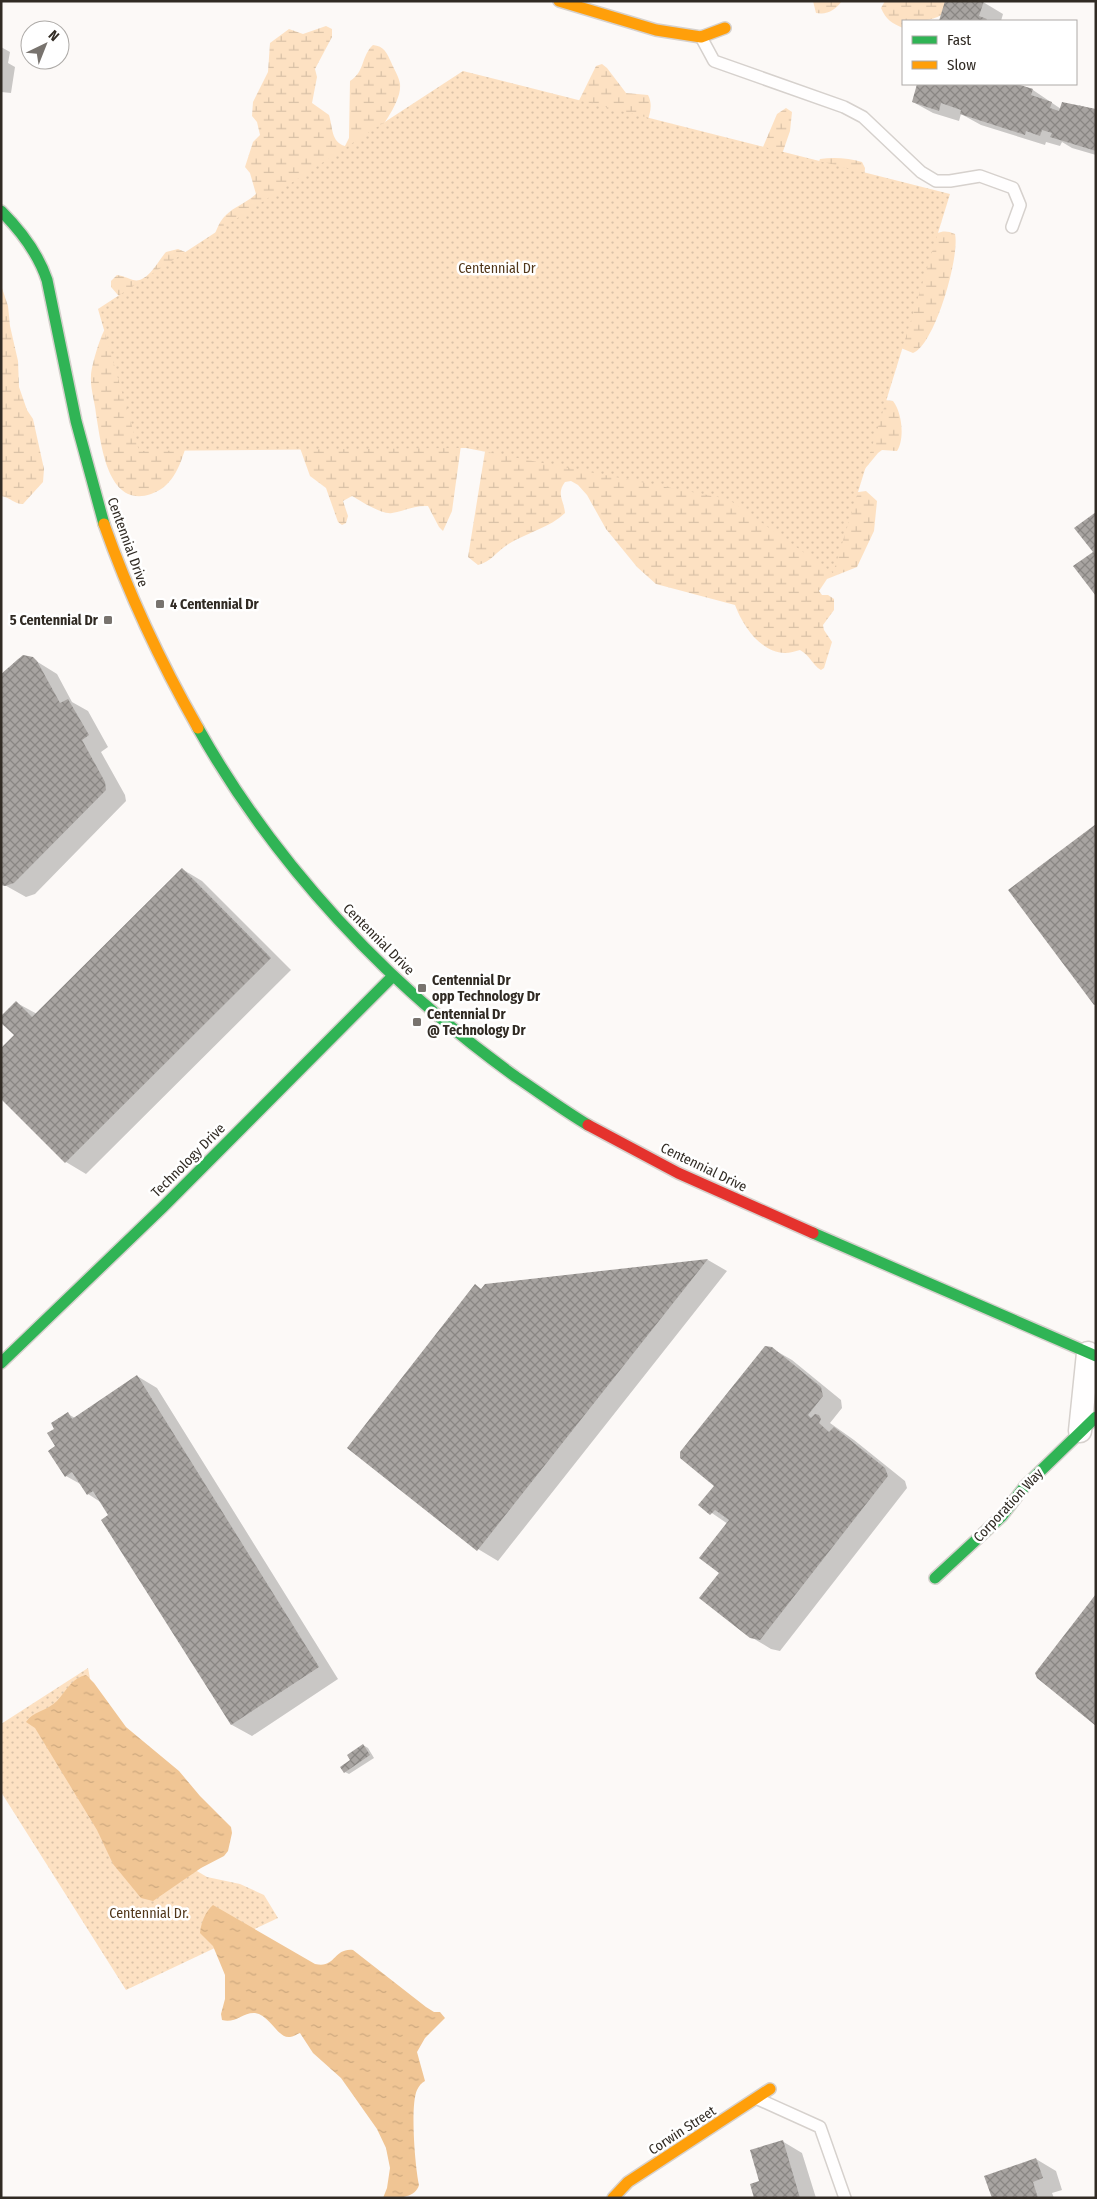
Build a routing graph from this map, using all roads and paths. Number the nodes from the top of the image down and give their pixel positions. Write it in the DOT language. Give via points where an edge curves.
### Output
graph roads {
  1 [pos="559,1"];
  2 [pos="725,28"];
  3 [pos="701,37"];
  4 [pos="1,211"];
  5 [pos="1012,227"];
  6 [pos="393,976"];
  7 [pos="1092,1355"];
  8 [pos="1,1363"];
  9 [pos="1088,1424"];
  10 [pos="935,1578"];
  11 [pos="770,2089"];
  12 [pos="756,2098"];
  13 [pos="613,2198"];
  14 [pos="845,2198"];
  1 -- 3 [label="street" via="656,30"];
  2 -- 3 [label="street"];
  3 -- 5 [label="lane" via="714,61 862,116 920,172 936,181 980,176 1013,188 1020,205"];
  4 -- 6 [label="street, Centennial Drive" via="34,250 47,279 92,484 128,585 158,655 233,788 271,841 317,897"];
  6 -- 7 [label="street, Centennial Drive" via="508,1071 554,1104 625,1145 713,1190"];
  6 -- 8 [label="street, Technology Drive" via="170,1200"];
  7 -- 9 [label="street, Corporation Way"];
  9 -- 10 [label="street, Corporation Way" via="1024,1486 1002,1516"];
  11 -- 12 [label="street, Corwin Street"];
  12 -- 13 [label="street, Corwin Street" via="628,2182"];
  12 -- 14 [label="lane" via="820,2127"];
}
